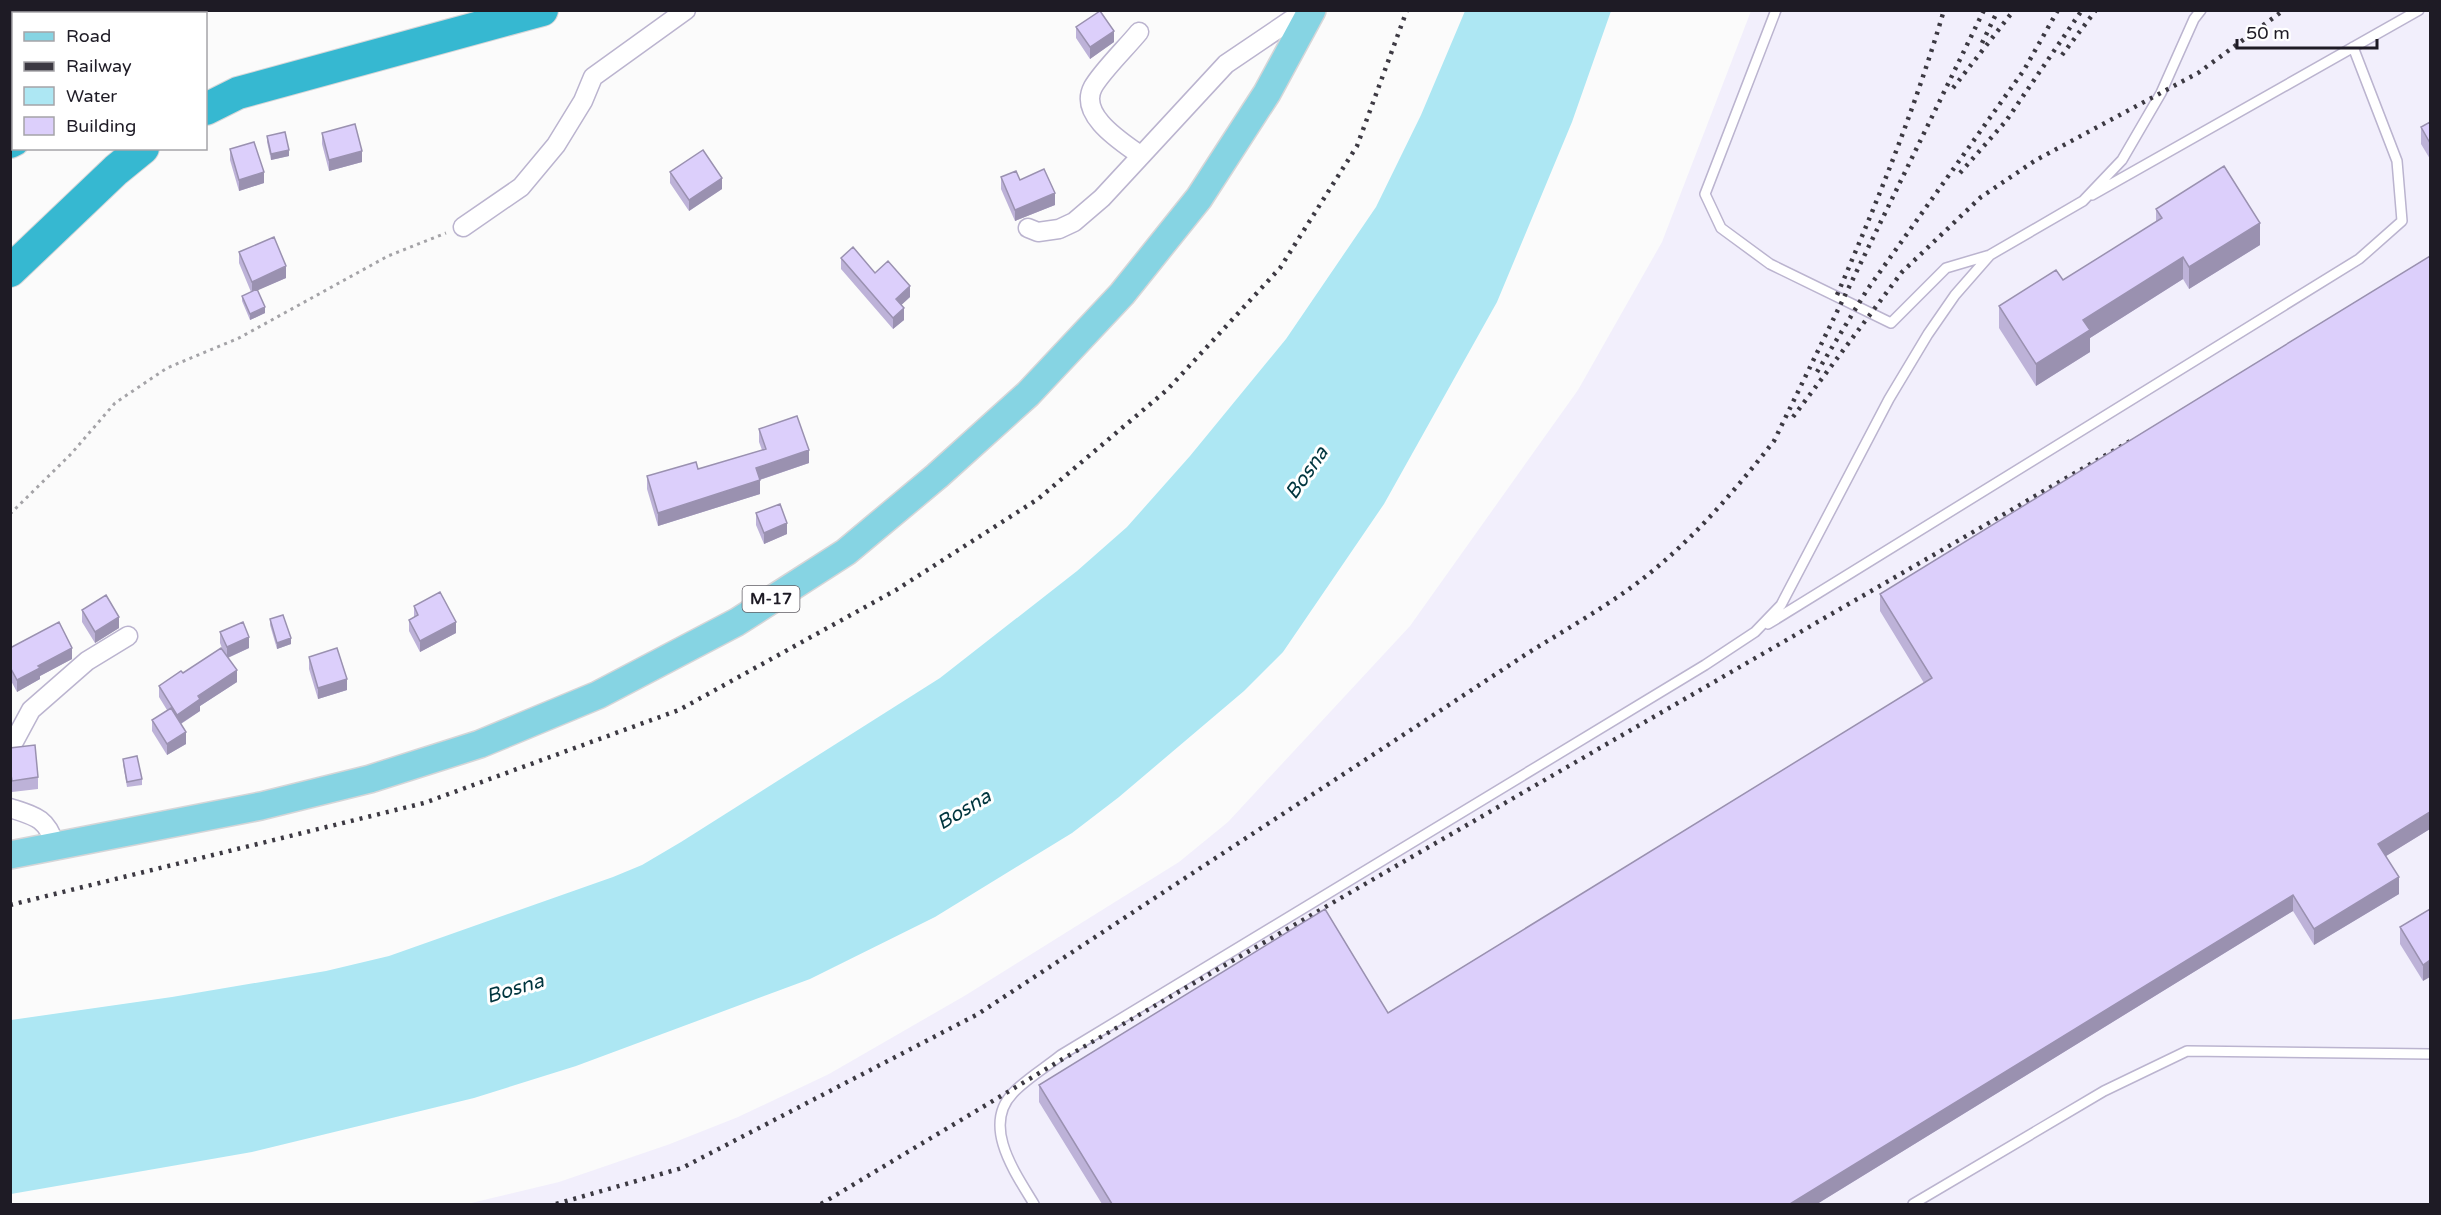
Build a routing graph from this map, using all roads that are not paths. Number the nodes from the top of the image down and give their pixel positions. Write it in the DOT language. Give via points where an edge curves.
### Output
graph roads {
  1 [pos="542,10"];
  2 [pos="686,10"];
  3 [pos="1776,10"];
  4 [pos="2201,10"];
  5 [pos="2419,10"];
  6 [pos="1307,19"];
  7 [pos="1139,32"];
  8 [pos="2353,47"];
  9 [pos="207,108"];
  10 [pos="141,150"];
  11 [pos="1140,156"];
  12 [pos="2083,201"];
  13 [pos="463,227"];
  14 [pos="1028,228"];
  15 [pos="1990,255"];
  16 [pos="10,271"];
  17 [pos="1755,632"];
  18 [pos="128,636"];
  19 [pos="10,750"];
  20 [pos="10,808"];
  21 [pos="55,845"];
  22 [pos="10,855"];
  23 [pos="2430,1054"];
  24 [pos="1034,1204"];
  25 [pos="1913,1204"];
  1 -- 9 [label="highway" via="260,86"];
  2 -- 13 [label="street" via="593,77 556,145 521,187"];
  3 -- 15 [label="lane" via="1705,194 1721,228 1770,264 1891,323 1946,268"];
  4 -- 12 [label="lane" via="2193,19 2161,93 2122,160"];
  5 -- 8 [label="lane"];
  6 -- 11 [label="street" via="1291,20 1226,63"];
  6 -- 21 [label="main road, M-17" via="1267,93 1199,198 1122,294 1028,394 846,552 737,621 618,684 480,744 370,779 261,806"];
  7 -- 11 [label="street" via="1093,88 1090,101 1102,125"];
  8 -- 12 [label="lane"];
  8 -- 17 [label="lane" via="2397,161 2402,221 2359,258"];
  10 -- 16 [label="highway"];
  11 -- 14 [label="street" via="1074,222 1038,232"];
  12 -- 15 [label="lane"];
  15 -- 17 [label="lane" via="1928,334 1889,399 1781,605"];
  17 -- 24 [label="lane" via="1061,1055 1011,1095 1003,1110 999,1134 1010,1164"];
  18 -- 19 [label="street" via="87,661 31,710"];
  20 -- 21 [label="street" via="43,822 51,830"];
  21 -- 22 [label="main road, M-17"];
  23 -- 25 [label="lane" via="2187,1051 2104,1091"];
}
